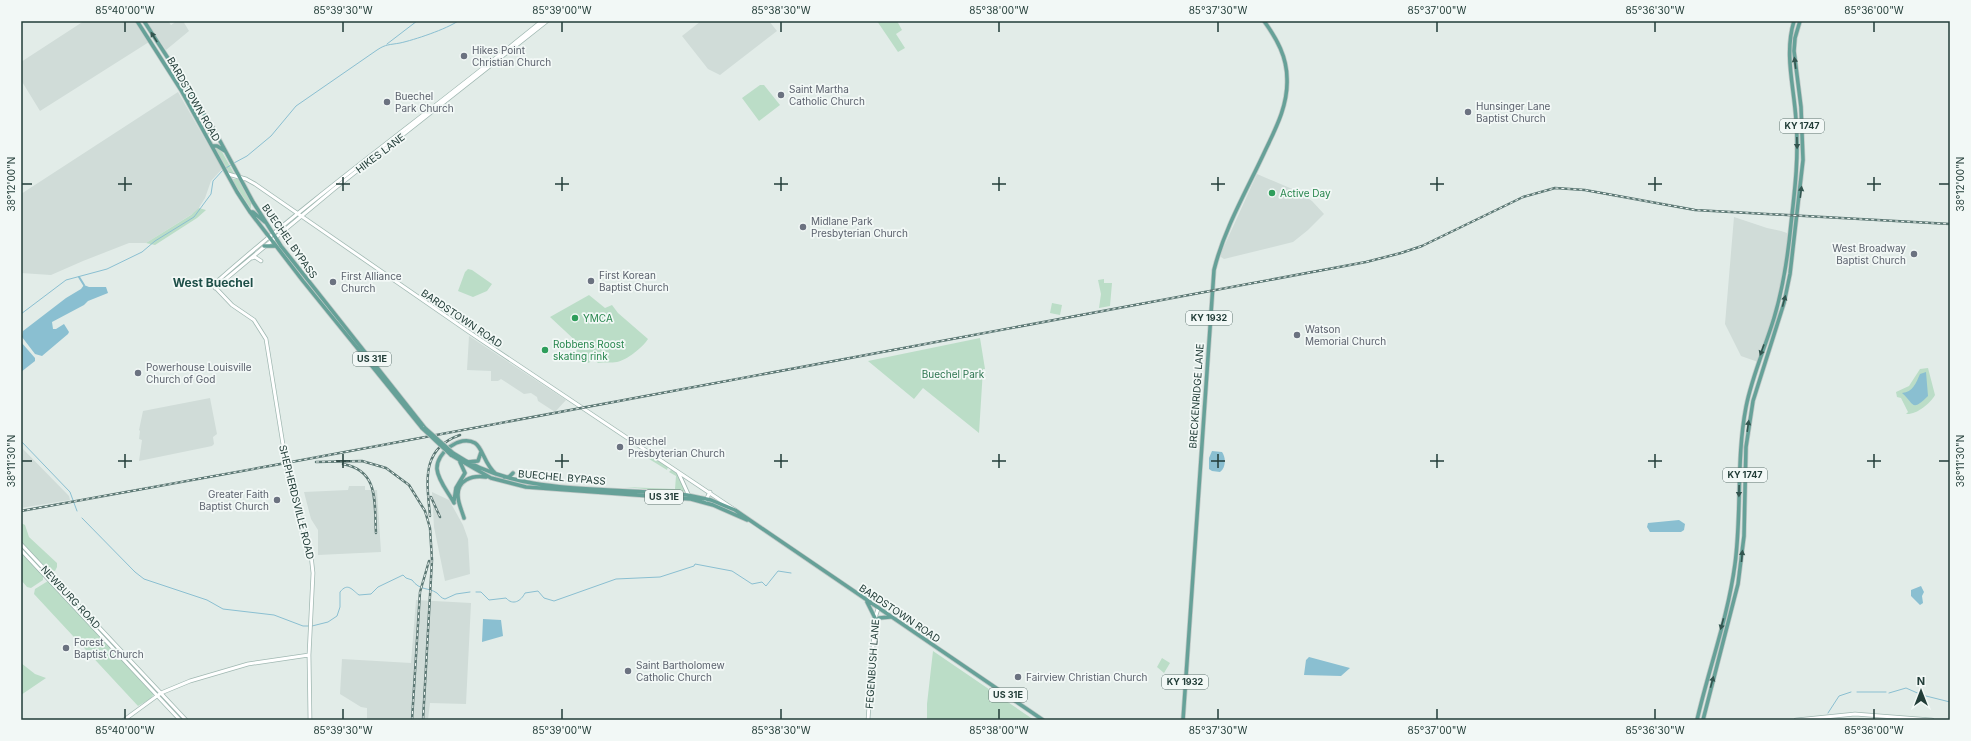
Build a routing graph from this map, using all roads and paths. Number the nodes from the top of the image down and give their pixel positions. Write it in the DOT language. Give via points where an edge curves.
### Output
graph roads {
  1 [pos="138,21"];
  2 [pos="144,21"];
  3 [pos="542,21"];
  4 [pos="547,21"];
  5 [pos="1264,21"];
  6 [pos="1794,21"];
  7 [pos="1800,21"];
  8 [pos="216,133"];
  9 [pos="212,146"];
  10 [pos="226,152"];
  11 [pos="227,173"];
  12 [pos="240,178"];
  13 [pos="253,202"];
  14 [pos="250,212"];
  15 [pos="298,214"];
  16 [pos="301,217"];
  17 [pos="267,224"];
  18 [pos="273,233"];
  19 [pos="276,237"];
  20 [pos="270,239"];
  21 [pos="264,246"];
  22 [pos="276,246"];
  23 [pos="250,258"];
  24 [pos="261,261"];
  25 [pos="214,287"];
  26 [pos="423,428"];
  27 [pos="481,451"];
  28 [pos="461,460"];
  29 [pos="677,471"];
  30 [pos="513,473"];
  31 [pos="500,477"];
  32 [pos="491,478"];
  33 [pos="622,492"];
  34 [pos="648,492"];
  35 [pos="710,492"];
  36 [pos="687,494"];
  37 [pos="691,499"];
  38 [pos="705,501"];
  39 [pos="735,510"];
  40 [pos="739,515"];
  41 [pos="464,518"];
  42 [pos="21,544"];
  43 [pos="21,550"];
  44 [pos="865,600"];
  45 [pos="878,609"];
  46 [pos="875,618"];
  47 [pos="891,618"];
  48 [pos="874,626"];
  49 [pos="309,655"];
  50 [pos="161,693"];
  51 [pos="158,696"];
  52 [pos="124,720"];
  53 [pos="180,720"];
  54 [pos="186,720"];
  55 [pos="310,720"];
  56 [pos="868,720"];
  57 [pos="1043,720"];
  58 [pos="1182,720"];
  59 [pos="1697,720"];
  60 [pos="1703,720"];
  61 [pos="1796,720"];
  62 [pos="1932,720"];
  1 -- 9 [label="main road, BARDSTOWN ROAD / US 31E" via="180,88"];
  8 -- 2 [label="main road, BARDSTOWN ROAD / US 31E, one-way"];
  3 -- 15 [label="main road, HIKES LANE"];
  4 -- 16 [label="main road, HIKES LANE" via="334,188"];
  5 -- 58 [label="main road, BRECKENRIDGE LANE / KY 1932" via="1278,42 1284,57 1287,92 1280,118 1221,245 1214,270"];
  6 -- 59 [label="main road, KY 1747, one-way" via="1788,49 1796,119 1797,160 1790,236 1778,304 1752,378 1746,408 1739,462 1735,565"];
  60 -- 7 [label="main road, KY 1747, one-way" via="1738,584 1744,536 1746,447 1753,401 1784,303 1790,274 1803,160 1801,107 1794,51"];
  8 -- 9 [label="main road"];
  8 -- 10 [label="main road, BARDSTOWN ROAD / US 31E"];
  9 -- 10 [label="main road"];
  9 -- 11 [label="main road, BARDSTOWN ROAD / US 31E"];
  10 -- 12 [label="main road, BARDSTOWN ROAD / US 31E"];
  11 -- 12 [label="main road, BARDSTOWN ROAD"];
  11 -- 14 [label="main road, BUECHEL BYPASS / US 31E"];
  12 -- 13 [label="main road, BUECHEL BYPASS / US 31E"];
  12 -- 15 [label="main road, BARDSTOWN ROAD" via="248,180"];
  13 -- 14 [label="main road"];
  13 -- 17 [label="main road, BUECHEL BYPASS / US 31E"];
  14 -- 17 [label="main road"];
  14 -- 20 [label="main road, BUECHEL BYPASS / US 31E"];
  15 -- 16 [label="main road, BARDSTOWN ROAD"];
  15 -- 18 [label="main road, HIKES LANE"];
  16 -- 19 [label="main road, HIKES LANE"];
  16 -- 29 [label="main road, BARDSTOWN ROAD"];
  17 -- 18 [label="main road, BUECHEL BYPASS / US 31E"];
  18 -- 19 [label="main road, BUECHEL BYPASS / US 31E"];
  18 -- 20 [label="main road, HIKES LANE"];
  19 -- 20 [label="main road, HIKES LANE"];
  19 -- 26 [label="main road, BUECHEL BYPASS / US 31E"];
  20 -- 21 [label="main road, HIKES LANE"];
  20 -- 22 [label="main road, BUECHEL BYPASS / US 31E"];
  20 -- 25 [label="main road"];
  21 -- 22 [label="main road"];
  21 -- 23 [label="main road, HIKES LANE"];
  22 -- 26 [label="main road, BUECHEL BYPASS / US 31E"];
  23 -- 24 [label="main road" via="255,257"];
  23 -- 25 [label="main road, HIKES LANE"];
  25 -- 49 [label="main road, SHEPHERDSVILLE ROAD, bridge" via="232,306 254,320 266,339 285,457 312,560"];
  26 -- 28 [label="main road, BUECHEL BYPASS / US 31E, bridge"];
  27 -- 28 [label="main road" via="481,457 477,462"];
  27 -- 28 [label="main road" via="475,443 465,441 451,446 439,459 438,474 454,503 456,488 465,472"];
  27 -- 31 [label="main road" via="487,466"];
  28 -- 31 [label="main road, BUECHEL BYPASS / US 31E"];
  28 -- 32 [label="main road, BUECHEL BYPASS / US 31E"];
  29 -- 35 [label="main road, BARDSTOWN ROAD"];
  29 -- 36 [label="main road"];
  30 -- 31 [label="main road" via="509,477"];
  31 -- 34 [label="main road, BUECHEL BYPASS / US 31E" via="537,485"];
  32 -- 37 [label="main road, BUECHEL BYPASS / US 31E" via="530,488"];
  32 -- 41 [label="main road" via="474,476 460,486 458,499"];
  33 -- 34 [label="main road"];
  34 -- 36 [label="main road, BUECHEL BYPASS / US 31E"];
  35 -- 38 [label="main road"];
  35 -- 39 [label="main road, BARDSTOWN ROAD"];
  36 -- 37 [label="main road"];
  36 -- 38 [label="main road, BUECHEL BYPASS / US 31E"];
  37 -- 38 [label="main road, BUECHEL BYPASS / US 31E"];
  38 -- 39 [label="main road, BUECHEL BYPASS / US 31E"];
  38 -- 40 [label="main road, BARDSTOWN ROAD / US 31E"];
  39 -- 40 [label="main road, BARDSTOWN ROAD / US 31E"];
  40 -- 44 [label="main road, BARDSTOWN ROAD / US 31E"];
  42 -- 50 [label="main road, NEWBURG ROAD"];
  43 -- 51 [label="main road, NEWBURG ROAD"];
  44 -- 45 [label="main road, BARDSTOWN ROAD / US 31E"];
  44 -- 46 [label="main road"];
  45 -- 46 [label="main road, FEGENBUSH LANE"];
  45 -- 47 [label="main road, BARDSTOWN ROAD / US 31E"];
  46 -- 48 [label="main road, FEGENBUSH LANE"];
  47 -- 48 [label="main road" via="879,618"];
  47 -- 57 [label="main road, BARDSTOWN ROAD / US 31E"];
  48 -- 56 [label="main road, FEGENBUSH LANE"];
  49 -- 50 [label="main road" via="241,665"];
  49 -- 55 [label="main road, SHEPHERDSVILLE ROAD"];
  50 -- 51 [label="main road"];
  50 -- 54 [label="main road, NEWBURG ROAD"];
  51 -- 52 [label="main road"];
  51 -- 53 [label="main road, NEWBURG ROAD"];
  61 -- 62 [label="main road" via="1855,714"];
}
